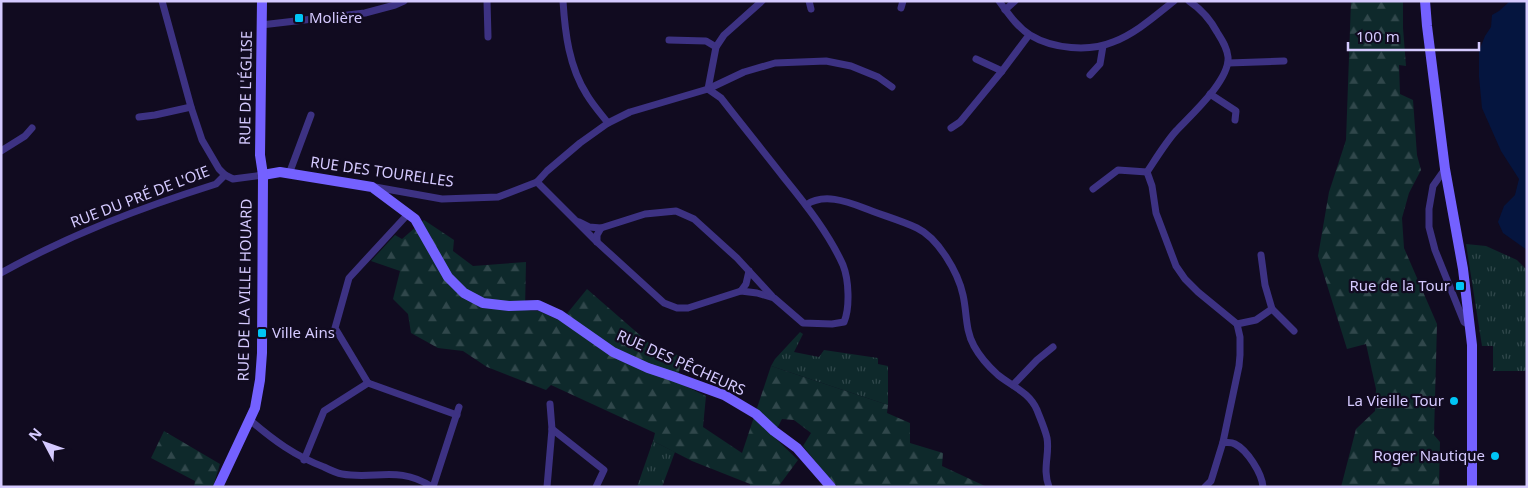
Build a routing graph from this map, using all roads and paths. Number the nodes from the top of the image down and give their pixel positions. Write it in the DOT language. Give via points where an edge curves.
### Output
graph roads {
  1 [pos="162,1"];
  2 [pos="262,1"];
  3 [pos="404,1"];
  4 [pos="487,1"];
  5 [pos="563,1"];
  6 [pos="762,1"];
  7 [pos="999,1"];
  8 [pos="1015,1"];
  9 [pos="1174,1"];
  10 [pos="1189,1"];
  11 [pos="1425,1"];
  12 [pos="1005,10"];
  13 [pos="261,25"];
  14 [pos="1029,34"];
  15 [pos="488,37"];
  16 [pos="669,40"];
  17 [pos="1103,46"];
  18 [pos="716,47"];
  19 [pos="976,59"];
  20 [pos="1284,61"];
  21 [pos="1228,63"];
  22 [pos="1002,71"];
  23 [pos="1090,75"];
  24 [pos="892,87"];
  25 [pos="708,89"];
  26 [pos="1210,94"];
  27 [pos="191,107"];
  28 [pos="312,115"];
  29 [pos="138,117"];
  30 [pos="1235,120"];
  31 [pos="608,123"];
  32 [pos="32,128"];
  33 [pos="951,128"];
  34 [pos="1,151"];
  35 [pos="1446,169"];
  36 [pos="1147,172"];
  37 [pos="289,174"];
  38 [pos="225,175"];
  39 [pos="263,175"];
  40 [pos="537,182"];
  41 [pos="372,187"];
  42 [pos="1093,189"];
  43 [pos="806,205"];
  44 [pos="408,214"];
  45 [pos="574,220"];
  46 [pos="601,228"];
  47 [pos="597,242"];
  48 [pos="1261,255"];
  49 [pos="749,271"];
  50 [pos="1,274"];
  51 [pos="741,290"];
  52 [pos="774,298"];
  53 [pos="1272,309"];
  54 [pos="1236,324"];
  55 [pos="1470,325"];
  56 [pos="1294,331"];
  57 [pos="1054,347"];
  58 [pos="368,383"];
  59 [pos="1013,385"];
  60 [pos="550,404"];
  61 [pos="459,407"];
  62 [pos="456,415"];
  63 [pos="250,420"];
  64 [pos="552,429"];
  65 [pos="1223,442"];
  66 [pos="304,460"];
  67 [pos="218,487"];
  68 [pos="432,487"];
  69 [pos="547,487"];
  70 [pos="596,487"];
  71 [pos="831,487"];
  72 [pos="1049,487"];
  73 [pos="1205,487"];
  74 [pos="1263,487"];
  75 [pos="1472,487"];
  1 -- 27 [label="street"];
  2 -- 13 [label="street, RUE DE L'ÉGLISE"];
  3 -- 13 [label="street" via="365,13"];
  4 -- 15 [label="street"];
  5 -- 31 [label="street" via="568,44 578,78"];
  6 -- 18 [label="street" via="724,35"];
  7 -- 12 [label="street"];
  8 -- 12 [label="street"];
  9 -- 17 [label="street" via="1129,34"];
  10 -- 21 [label="street" via="1200,8 1212,23 1226,47"];
  11 -- 35 [label="street"];
  12 -- 14 [label="street"];
  13 -- 39 [label="street, RUE DE L'ÉGLISE" via="260,155"];
  14 -- 17 [label="street" via="1063,46"];
  14 -- 22 [label="street"];
  16 -- 18 [label="street" via="706,41"];
  17 -- 23 [label="street" via="1100,64"];
  18 -- 25 [label="street"];
  19 -- 22 [label="street"];
  20 -- 21 [label="street"];
  21 -- 26 [label="street"];
  22 -- 33 [label="street" via="960,122"];
  24 -- 25 [label="street, RUE DES TOURELLES" via="878,77 851,66 826,61 775,62"];
  25 -- 31 [label="street, RUE DES TOURELLES" via="630,112"];
  25 -- 43 [label="street" via="720,98"];
  26 -- 30 [label="street" via="1236,111"];
  26 -- 36 [label="street" via="1174,133"];
  27 -- 29 [label="street"];
  27 -- 38 [label="street" via="202,140"];
  28 -- 37 [label="street"];
  31 -- 40 [label="street, RUE DES TOURELLES" via="580,143"];
  32 -- 34 [label="street"];
  35 -- 55 [label="street"];
  35 -- 55 [label="street" via="1433,186 1429,227 1464,322"];
  36 -- 42 [label="street" via="1118,170"];
  36 -- 54 [label="street" via="1156,213 1176,266 1198,292"];
  37 -- 39 [label="street, RUE DES TOURELLES"];
  37 -- 41 [label="street, RUE DES TOURELLES"];
  38 -- 39 [label="street, RUE DU PRÉ DE L'OIE" via="234,179"];
  38 -- 50 [label="street, RUE DU PRÉ DE L'OIE" via="216,184 81,232"];
  39 -- 63 [label="street, RUE DE LA VILLE HOUARD" via="262,353 255,408"];
  40 -- 41 [label="street, RUE DES TOURELLES" via="498,197 462,199 442,199"];
  40 -- 45 [label="street"];
  41 -- 44 [label="street, RUE DES PÊCHEURS"];
  43 -- 52 [label="street" via="843,265 847,277 848,313 844,322 803,323"];
  43 -- 59 [label="street" via="828,199 844,201 918,228 929,236 950,264 961,287 973,345 984,361"];
  44 -- 58 [label="street" via="349,278 335,328"];
  44 -- 71 [label="street, RUE DES PÊCHEURS" via="415,219 448,277 464,292 483,303 538,305 560,315 613,352 724,395 756,414 798,448"];
  45 -- 46 [label="street"];
  45 -- 47 [label="street"];
  46 -- 47 [label="street"];
  46 -- 49 [label="street" via="645,214 676,211 694,219"];
  47 -- 51 [label="street" via="664,303 676,308 688,308"];
  48 -- 53 [label="street"];
  49 -- 51 [label="street"];
  49 -- 52 [label="street"];
  51 -- 52 [label="street"];
  53 -- 54 [label="street" via="1256,320"];
  53 -- 56 [label="street"];
  54 -- 65 [label="street" via="1240,355"];
  55 -- 75 [label="street"];
  57 -- 59 [label="street"];
  58 -- 62 [label="street"];
  58 -- 66 [label="street" via="324,411"];
  59 -- 72 [label="street" via="1031,398 1042,423 1047,439 1046,479"];
  60 -- 64 [label="street"];
  61 -- 62 [label="street"];
  62 -- 68 [label="street"];
  63 -- 66 [label="street"];
  63 -- 67 [label="street, RUE DE LA VILLE HOUARD"];
  64 -- 69 [label="street"];
  64 -- 70 [label="street" via="604,470"];
  65 -- 73 [label="street" via="1211,481"];
  65 -- 74 [label="street" via="1236,444 1246,453 1258,468"];
  66 -- 68 [label="street" via="340,474 404,475"];
}
